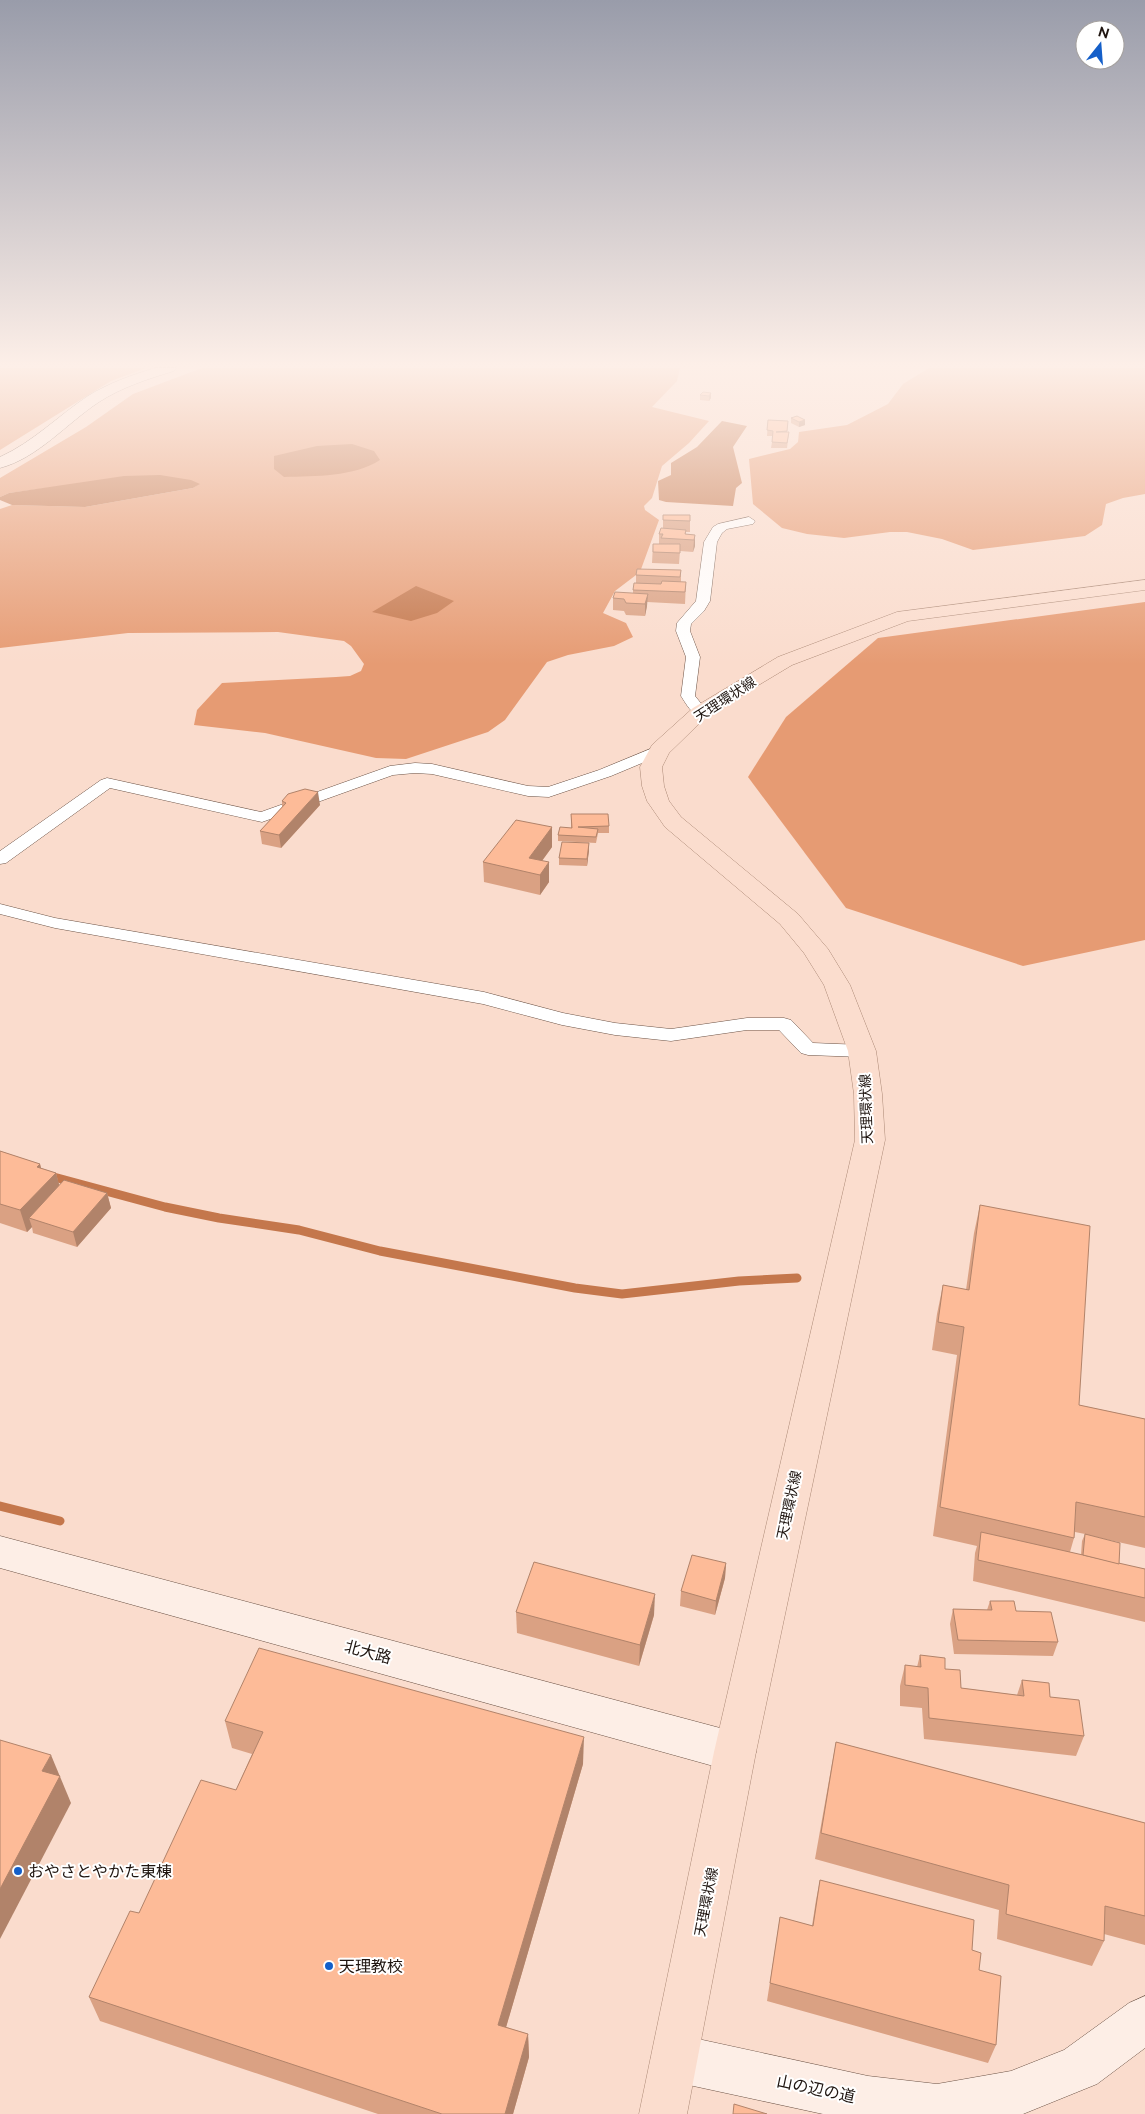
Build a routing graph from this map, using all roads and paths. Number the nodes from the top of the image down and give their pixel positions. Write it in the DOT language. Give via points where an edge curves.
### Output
graph roads {
  1 [pos="749,521"];
  2 [pos="1145,585"];
  3 [pos="700,712"];
  4 [pos="660,750"];
  5 [pos="0,858"];
  6 [pos="0,909"];
  7 [pos="862,1051"];
  8 [pos="0,1552"];
  9 [pos="735,1752"];
  10 [pos="1145,2018"];
  11 [pos="675,2058"];
  12 [pos="663,2114"];
  1 -- 3 [label="street" via="724,525 710,540 703,601 684,623 683,631 694,657 688,696"];
  2 -- 3 [label="main road, 天理環状線" via="904,616 785,661"];
  3 -- 4 [label="main road, 天理環状線"];
  4 -- 5 [label="street" via="549,792 528,791 432,769 390,771 262,816 107,783"];
  4 -- 7 [label="main road, 天理環状線" via="652,767 658,801 673,822 789,919 815,949 837,985"];
  6 -- 7 [label="street" via="54,923 484,998 615,1029 670,1035 747,1024 784,1024 808,1049"];
  7 -- 9 [label="main road, 天理環状線" via="870,1140"];
  8 -- 9 [label="street, 北大路"];
  9 -- 11 [label="main road, 天理環状線"];
  10 -- 11 [label="street, 山の辺の道" via="1080,2067 1011,2095 937,2108 868,2100"];
  11 -- 12 [label="main road, 天理環状線"];
}
